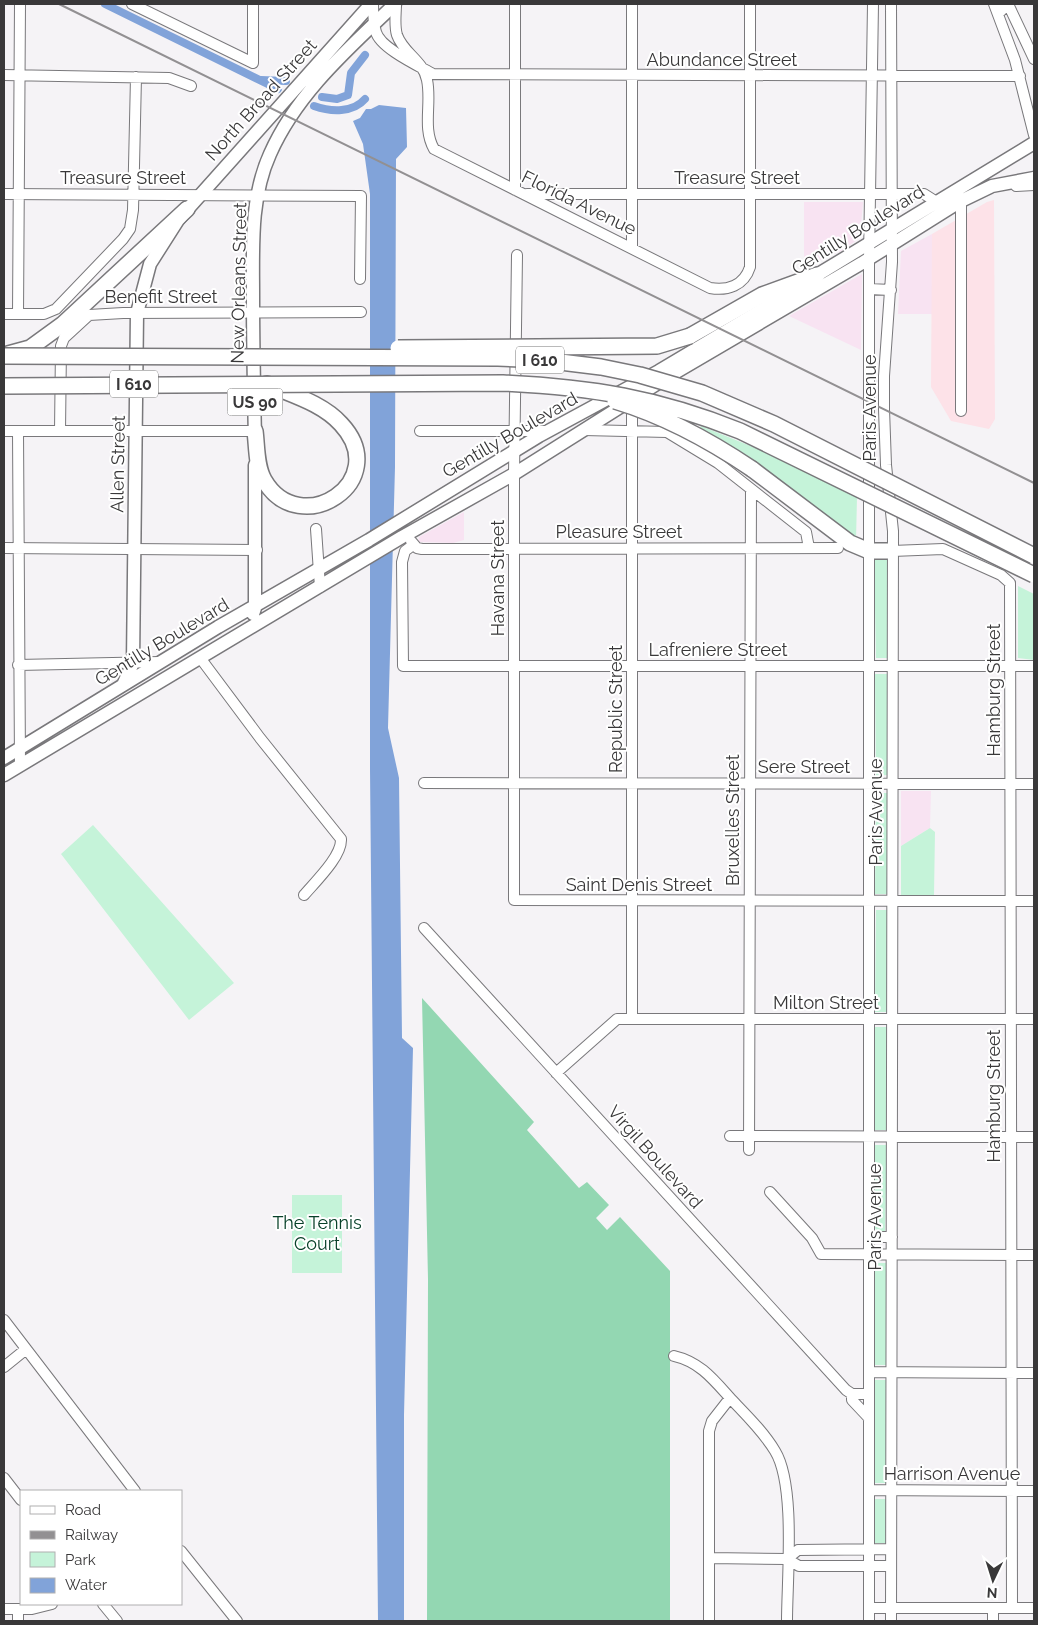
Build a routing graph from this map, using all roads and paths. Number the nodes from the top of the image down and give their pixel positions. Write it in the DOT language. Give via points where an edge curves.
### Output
graph roads {
  1 [pos="20,4"];
  2 [pos="134,4"];
  3 [pos="253,4"];
  4 [pos="372,4"];
  5 [pos="396,4"];
  6 [pos="515,4"];
  7 [pos="632,4"];
  8 [pos="750,4"];
  9 [pos="872,4"];
  10 [pos="890,4"];
  11 [pos="994,4"];
  12 [pos="1008,4"];
  13 [pos="998,14"];
  14 [pos="374,22"];
  15 [pos="1034,59"];
  16 [pos="424,69"];
  17 [pos="4,75"];
  18 [pos="19,75"];
  19 [pos="515,76"];
  20 [pos="632,76"];
  21 [pos="750,76"];
  22 [pos="872,76"];
  23 [pos="891,76"];
  24 [pos="1020,76"];
  25 [pos="136,77"];
  26 [pos="192,86"];
  27 [pos="290,118"];
  28 [pos="1034,135"];
  29 [pos="1034,143"];
  30 [pos="1034,178"];
  31 [pos="1034,185"];
  32 [pos="992,186"];
  33 [pos="519,192"];
  34 [pos="4,194"];
  35 [pos="19,194"];
  36 [pos="134,194"];
  37 [pos="633,194"];
  38 [pos="750,194"];
  39 [pos="872,194"];
  40 [pos="890,194"];
  41 [pos="198,195"];
  42 [pos="257,196"];
  43 [pos="961,200"];
  44 [pos="935,201"];
  45 [pos="942,212"];
  46 [pos="183,214"];
  47 [pos="891,228"];
  48 [pos="869,243"];
  49 [pos="892,245"];
  50 [pos="632,247"];
  51 [pos="517,255"];
  52 [pos="869,259"];
  53 [pos="816,275"];
  54 [pos="360,280"];
  55 [pos="869,289"];
  56 [pos="891,290"];
  57 [pos="361,312"];
  58 [pos="137,313"];
  59 [pos="253,313"];
  60 [pos="4,314"];
  61 [pos="18,314"];
  62 [pos="869,317"];
  63 [pos="888,318"];
  64 [pos="4,355"];
  65 [pos="320,357"];
  66 [pos="264,383"];
  67 [pos="4,386"];
  68 [pos="552,386"];
  69 [pos="632,399"];
  70 [pos="961,411"];
  71 [pos="582,430"];
  72 [pos="633,430"];
  73 [pos="4,431"];
  74 [pos="18,431"];
  75 [pos="60,431"];
  76 [pos="136,431"];
  77 [pos="255,431"];
  78 [pos="420,431"];
  79 [pos="515,431"];
  80 [pos="548,431"];
  81 [pos="514,451"];
  82 [pos="514,474"];
  83 [pos="751,489"];
  84 [pos="316,529"];
  85 [pos="408,539"];
  86 [pos="4,548"];
  87 [pos="17,548"];
  88 [pos="514,548"];
  89 [pos="632,548"];
  90 [pos="809,548"];
  91 [pos="838,548"];
  92 [pos="134,549"];
  93 [pos="750,549"];
  94 [pos="257,550"];
  95 [pos="868,550"];
  96 [pos="892,551"];
  97 [pos="1034,556"];
  98 [pos="319,569"];
  99 [pos="1034,575"];
  100 [pos="320,587"];
  101 [pos="255,608"];
  102 [pos="242,633"];
  103 [pos="201,659"];
  104 [pos="160,662"];
  105 [pos="133,663"];
  106 [pos="18,666"];
  107 [pos="514,666"];
  108 [pos="750,666"];
  109 [pos="868,666"];
  110 [pos="892,666"];
  111 [pos="1011,666"];
  112 [pos="1034,666"];
  113 [pos="632,667"];
  114 [pos="123,685"];
  115 [pos="20,748"];
  116 [pos="4,758"];
  117 [pos="20,765"];
  118 [pos="4,775"];
  119 [pos="424,783"];
  120 [pos="514,784"];
  121 [pos="632,784"];
  122 [pos="749,784"];
  123 [pos="869,784"];
  124 [pos="892,784"];
  125 [pos="1010,784"];
  126 [pos="1034,784"];
  127 [pos="304,894"];
  128 [pos="514,900"];
  129 [pos="892,901"];
  130 [pos="1010,901"];
  131 [pos="1034,901"];
  132 [pos="632,902"];
  133 [pos="750,902"];
  134 [pos="869,902"];
  135 [pos="424,928"];
  136 [pos="632,1018"];
  137 [pos="750,1019"];
  138 [pos="869,1019"];
  139 [pos="892,1019"];
  140 [pos="1010,1019"];
  141 [pos="1034,1019"];
  142 [pos="556,1073"];
  143 [pos="730,1136"];
  144 [pos="749,1136"];
  145 [pos="869,1136"];
  146 [pos="892,1136"];
  147 [pos="1010,1137"];
  148 [pos="1034,1137"];
  149 [pos="749,1150"];
  150 [pos="770,1192"];
  151 [pos="869,1237"];
  152 [pos="892,1237"];
  153 [pos="1010,1254"];
  154 [pos="1034,1254"];
  155 [pos="869,1255"];
  156 [pos="892,1255"];
  157 [pos="4,1320"];
  158 [pos="25,1350"];
  159 [pos="674,1356"];
  160 [pos="4,1367"];
  161 [pos="869,1372"];
  162 [pos="891,1372"];
  163 [pos="1010,1373"];
  164 [pos="1034,1373"];
  165 [pos="852,1394"];
  166 [pos="868,1394"];
  167 [pos="730,1398"];
  168 [pos="868,1417"];
  169 [pos="4,1478"];
  170 [pos="133,1490"];
  171 [pos="869,1490"];
  172 [pos="891,1490"];
  173 [pos="1010,1491"];
  174 [pos="1034,1491"];
  175 [pos="20,1499"];
  176 [pos="891,1548"];
  177 [pos="869,1549"];
  178 [pos="182,1552"];
  179 [pos="709,1558"];
  180 [pos="787,1559"];
  181 [pos="869,1566"];
  182 [pos="891,1566"];
  183 [pos="49,1605"];
  184 [pos="104,1605"];
  185 [pos="868,1608"];
  186 [pos="891,1608"];
  187 [pos="993,1608"];
  188 [pos="1012,1608"];
  189 [pos="1034,1608"];
  190 [pos="4,1609"];
  191 [pos="18,1609"];
  192 [pos="18,1621"];
  193 [pos="117,1621"];
  194 [pos="238,1621"];
  195 [pos="709,1621"];
  196 [pos="787,1621"];
  197 [pos="868,1621"];
  198 [pos="891,1621"];
  199 [pos="993,1621"];
  1 -- 18 [label="street"];
  2 -- 3 [label="street" via="253,63"];
  4 -- 14 [label="street, Abundance Street"];
  4 -- 41 [label="main road, North Broad Street"];
  5 -- 14 [label="main road, North Broad Street / US 90"];
  5 -- 16 [label="street" via="397,35"];
  6 -- 19 [label="street"];
  7 -- 20 [label="street"];
  8 -- 21 [label="street"];
  9 -- 22 [label="street, Paris Avenue"];
  10 -- 23 [label="street, Paris Avenue"];
  11 -- 13 [label="street"];
  12 -- 13 [label="street"];
  12 -- 15 [label="street"];
  13 -- 24 [label="street"];
  14 -- 16 [label="street, Abundance Street" via="376,34 386,46"];
  14 -- 27 [label="main road, North Broad Street / US 90" via="328,68"];
  16 -- 19 [label="street, Abundance Street" via="433,74"];
  16 -- 33 [label="street, Florida Avenue" via="428,88 428,127 434,149"];
  17 -- 18 [label="street"];
  18 -- 25 [label="street"];
  18 -- 35 [label="street"];
  19 -- 20 [label="street, Abundance Street"];
  19 -- 33 [label="street"];
  20 -- 21 [label="street, Abundance Street"];
  20 -- 37 [label="street"];
  21 -- 22 [label="street, Abundance Street"];
  21 -- 38 [label="street"];
  22 -- 23 [label="street, Abundance Street"];
  22 -- 39 [label="street, Paris Avenue"];
  23 -- 24 [label="street, Abundance Street"];
  23 -- 40 [label="street, Paris Avenue"];
  24 -- 28 [label="street"];
  25 -- 26 [label="street" via="169,78"];
  25 -- 36 [label="street"];
  27 -- 42 [label="main road, New Orleans Street / US 90" via="270,154"];
  29 -- 44 [label="main road, Gentilly Boulevard"];
  30 -- 32 [label="main road, Gentilly Boulevard"];
  31 -- 32 [label="street"];
  32 -- 43 [label="main road, Gentilly Boulevard"];
  33 -- 37 [label="street, Treasure Street"];
  33 -- 50 [label="street, Florida Avenue"];
  34 -- 35 [label="street, Treasure Street"];
  35 -- 36 [label="street, Treasure Street"];
  35 -- 61 [label="street"];
  36 -- 41 [label="street, Treasure Street"];
  36 -- 61 [label="street, Benefit Street" via="132,219 124,239 56,309 44,314"];
  37 -- 38 [label="street, Treasure Street"];
  37 -- 50 [label="street"];
  38 -- 39 [label="street, Treasure Street"];
  38 -- 50 [label="street, Florida Avenue" via="751,260 748,274 727,289 710,288"];
  39 -- 40 [label="street, Treasure Street"];
  39 -- 48 [label="street, Paris Avenue"];
  40 -- 44 [label="street, Treasure Street" via="924,194"];
  40 -- 47 [label="street, Paris Avenue"];
  41 -- 42 [label="street, Treasure Street"];
  41 -- 46 [label="main road, North Broad Street"];
  42 -- 54 [label="street, Treasure Street" via="361,196"];
  42 -- 59 [label="main road, New Orleans Street / US 90" via="253,226"];
  43 -- 45 [label="main road, Gentilly Boulevard"];
  43 -- 70 [label="street"];
  44 -- 45 [label="street"];
  44 -- 47 [label="main road, Gentilly Boulevard"];
  45 -- 49 [label="main road, Gentilly Boulevard"];
  46 -- 58 [label="main road, Allen Street" via="150,264"];
  46 -- 64 [label="highway, bridge" via="63,324 40,342"];
  47 -- 48 [label="main road, Gentilly Boulevard"];
  47 -- 49 [label="street, Paris Avenue"];
  48 -- 52 [label="street, Paris Avenue"];
  48 -- 53 [label="main road, Gentilly Boulevard"];
  49 -- 52 [label="main road, Gentilly Boulevard"];
  49 -- 56 [label="street, Paris Avenue"];
  51 -- 79 [label="street, Havana Street"];
  52 -- 55 [label="street, Paris Avenue"];
  52 -- 69 [label="main road, Gentilly Boulevard"];
  53 -- 65 [label="highway, bridge" via="762,295 690,336 656,346 437,346 332,351"];
  53 -- 80 [label="main road, Gentilly Boulevard" via="659,371"];
  55 -- 56 [label="street"];
  55 -- 62 [label="street, Paris Avenue"];
  56 -- 63 [label="street, Paris Avenue"];
  57 -- 59 [label="street, Benefit Street"];
  58 -- 59 [label="street, Benefit Street"];
  58 -- 75 [label="street, Benefit Street" via="89,315 64,338 61,346"];
  58 -- 76 [label="main road, Allen Street"];
  59 -- 77 [label="main road, New Orleans Street / US 90"];
  60 -- 61 [label="street, Benefit Street"];
  62 -- 63 [label="street"];
  62 -- 95 [label="street, Paris Avenue"];
  63 -- 96 [label="street, Paris Avenue" via="884,417"];
  64 -- 65 [label="highway, I 610, bridge"];
  65 -- 97 [label="highway, I 610, bridge" via="544,360 640,375 734,406"];
  66 -- 67 [label="highway, I 610, bridge"];
  66 -- 68 [label="highway, I 610, bridge"];
  66 -- 77 [label="highway, bridge" via="316,405 337,420 354,445 357,464 352,481 336,498 315,506 300,506 280,498 263,479"];
  68 -- 95 [label="highway, bridge" via="616,401 668,419 698,434 752,469 845,540"];
  68 -- 99 [label="highway, I 610, bridge" via="640,398 710,418"];
  69 -- 71 [label="main road, Gentilly Boulevard"];
  69 -- 72 [label="street, Republic Street"];
  71 -- 72 [label="street"];
  71 -- 82 [label="main road, Gentilly Boulevard"];
  72 -- 83 [label="street" via="667,432 695,447"];
  72 -- 89 [label="street, Republic Street"];
  73 -- 74 [label="street"];
  74 -- 75 [label="street"];
  74 -- 87 [label="street"];
  75 -- 76 [label="street"];
  76 -- 77 [label="street"];
  76 -- 92 [label="main road, Allen Street"];
  77 -- 94 [label="main road, New Orleans Street / US 90"];
  78 -- 79 [label="street"];
  79 -- 80 [label="street"];
  79 -- 81 [label="street, Havana Street"];
  80 -- 81 [label="main road, Gentilly Boulevard"];
  81 -- 82 [label="street, Havana Street"];
  81 -- 98 [label="main road, Gentilly Boulevard"];
  82 -- 85 [label="main road, Gentilly Boulevard"];
  82 -- 88 [label="street, Havana Street"];
  83 -- 90 [label="street" via="806,532"];
  83 -- 93 [label="street, Bruxelles Street"];
  84 -- 98 [label="street"];
  85 -- 88 [label="street, Pleasure Street" via="422,549"];
  85 -- 100 [label="main road, Gentilly Boulevard"];
  85 -- 107 [label="street, Lafreniere Street" via="402,562 402,666"];
  86 -- 87 [label="street"];
  87 -- 92 [label="street"];
  87 -- 106 [label="street"];
  88 -- 89 [label="street, Pleasure Street"];
  88 -- 107 [label="street, Havana Street"];
  89 -- 93 [label="street, Pleasure Street"];
  89 -- 113 [label="street, Republic Street"];
  90 -- 91 [label="street, Pleasure Street"];
  90 -- 93 [label="street, Pleasure Street"];
  92 -- 94 [label="street"];
  92 -- 105 [label="main road, Allen Street"];
  93 -- 108 [label="street, Bruxelles Street"];
  94 -- 101 [label="main road, New Orleans Street / US 90"];
  95 -- 96 [label="highway"];
  95 -- 109 [label="street, Paris Avenue"];
  96 -- 110 [label="street, Paris Avenue"];
  96 -- 111 [label="street, Hamburg Street" via="943,549 1001,575 1010,583"];
  98 -- 100 [label="street"];
  98 -- 101 [label="main road, Gentilly Boulevard"];
  100 -- 102 [label="main road, Gentilly Boulevard"];
  101 -- 102 [label="main road, New Orleans Street / US 90"];
  101 -- 104 [label="main road, Gentilly Boulevard"];
  102 -- 103 [label="main road, Gentilly Boulevard / US 90"];
  103 -- 117 [label="main road, Gentilly Boulevard / US 90"];
  103 -- 127 [label="street" via="341,839 340,848 322,875"];
  104 -- 105 [label="street"];
  104 -- 114 [label="main road, Gentilly Boulevard"];
  105 -- 106 [label="street"];
  105 -- 114 [label="main road, Allen Street"];
  106 -- 115 [label="street"];
  107 -- 113 [label="street, Lafreniere Street"];
  107 -- 120 [label="street, Havana Street"];
  108 -- 109 [label="street, Lafreniere Street"];
  108 -- 113 [label="street, Lafreniere Street"];
  108 -- 122 [label="street, Bruxelles Street"];
  109 -- 110 [label="street, Lafreniere Street"];
  109 -- 123 [label="street, Paris Avenue"];
  110 -- 111 [label="street, Lafreniere Street"];
  110 -- 124 [label="street, Paris Avenue"];
  111 -- 112 [label="street, Lafreniere Street"];
  111 -- 125 [label="street, Hamburg Street"];
  113 -- 121 [label="street, Republic Street"];
  114 -- 115 [label="main road, Gentilly Boulevard"];
  115 -- 116 [label="main road, Gentilly Boulevard"];
  115 -- 117 [label="street"];
  117 -- 118 [label="main road, Gentilly Boulevard / US 90"];
  119 -- 120 [label="street, Sere Street"];
  120 -- 121 [label="street, Sere Street"];
  120 -- 128 [label="street, Havana Street"];
  121 -- 122 [label="street, Sere Street"];
  121 -- 132 [label="street, Republic Street"];
  122 -- 123 [label="street, Sere Street"];
  122 -- 133 [label="street, Bruxelles Street"];
  123 -- 124 [label="street, Sere Street"];
  123 -- 134 [label="street, Paris Avenue"];
  124 -- 125 [label="street, Sere Street"];
  124 -- 129 [label="street, Paris Avenue"];
  125 -- 126 [label="street, Sere Street"];
  125 -- 130 [label="street, Hamburg Street"];
  128 -- 132 [label="street, Saint Denis Street"];
  129 -- 130 [label="street, Saint Denis Street"];
  129 -- 134 [label="street, Saint Denis Street"];
  129 -- 139 [label="street, Paris Avenue"];
  130 -- 131 [label="street, Saint Denis Street"];
  130 -- 140 [label="street, Hamburg Street"];
  132 -- 133 [label="street, Saint Denis Street"];
  132 -- 136 [label="street, Republic Street"];
  133 -- 134 [label="street, Saint Denis Street"];
  133 -- 137 [label="street, Bruxelles Street"];
  134 -- 138 [label="street, Paris Avenue"];
  135 -- 142 [label="street, Virgil Boulevard"];
  136 -- 137 [label="street, Milton Street"];
  136 -- 142 [label="street, Milton Street" via="617,1019"];
  137 -- 138 [label="street, Milton Street"];
  137 -- 144 [label="street, Bruxelles Street"];
  138 -- 139 [label="street, Milton Street"];
  138 -- 145 [label="street, Paris Avenue"];
  139 -- 140 [label="street, Milton Street"];
  139 -- 146 [label="street, Paris Avenue"];
  140 -- 141 [label="street, Milton Street"];
  140 -- 147 [label="street, Hamburg Street"];
  142 -- 165 [label="street, Virgil Boulevard"];
  143 -- 144 [label="street"];
  144 -- 145 [label="street"];
  144 -- 149 [label="street, Bruxelles Street"];
  145 -- 146 [label="street"];
  145 -- 151 [label="street, Paris Avenue"];
  146 -- 147 [label="street"];
  146 -- 152 [label="street, Paris Avenue"];
  147 -- 148 [label="street"];
  147 -- 153 [label="street, Hamburg Street"];
  150 -- 155 [label="street" via="812,1238 821,1254"];
  151 -- 152 [label="street"];
  151 -- 155 [label="street, Paris Avenue"];
  152 -- 156 [label="street, Paris Avenue"];
  153 -- 154 [label="street"];
  153 -- 156 [label="street"];
  153 -- 163 [label="street, Hamburg Street"];
  155 -- 156 [label="street"];
  155 -- 161 [label="street, Paris Avenue"];
  156 -- 162 [label="street, Paris Avenue"];
  157 -- 158 [label="street"];
  158 -- 160 [label="street"];
  158 -- 170 [label="street"];
  159 -- 167 [label="street" via="702,1368"];
  161 -- 162 [label="street"];
  161 -- 166 [label="street, Paris Avenue"];
  162 -- 163 [label="street"];
  162 -- 172 [label="street, Paris Avenue"];
  163 -- 164 [label="street"];
  163 -- 173 [label="street, Hamburg Street"];
  165 -- 166 [label="street"];
  165 -- 168 [label="street, Virgil Boulevard" via="852,1400"];
  166 -- 168 [label="street, Paris Avenue"];
  167 -- 179 [label="street" via="712,1421 709,1431"];
  167 -- 180 [label="street" via="776,1452 782,1468 788,1497"];
  168 -- 171 [label="street, Paris Avenue"];
  169 -- 175 [label="street"];
  171 -- 172 [label="street, Harrison Avenue"];
  171 -- 177 [label="street, Paris Avenue"];
  172 -- 173 [label="street, Harrison Avenue"];
  172 -- 176 [label="street, Paris Avenue"];
  173 -- 174 [label="street, Harrison Avenue"];
  173 -- 188 [label="street, Hamburg Street"];
  176 -- 177 [label="street"];
  176 -- 182 [label="street, Paris Avenue"];
  177 -- 180 [label="street" via="798,1550"];
  177 -- 181 [label="street, Paris Avenue"];
  178 -- 194 [label="street"];
  179 -- 180 [label="street"];
  179 -- 195 [label="street"];
  180 -- 181 [label="street" via="798,1566"];
  180 -- 196 [label="street"];
  181 -- 182 [label="street"];
  181 -- 185 [label="street, Paris Avenue"];
  182 -- 186 [label="street, Paris Avenue"];
  183 -- 191 [label="street"];
  184 -- 193 [label="street"];
  185 -- 186 [label="street"];
  185 -- 197 [label="street, Paris Avenue"];
  186 -- 187 [label="street"];
  186 -- 198 [label="street, Paris Avenue"];
  187 -- 188 [label="street"];
  187 -- 199 [label="street"];
  188 -- 189 [label="street"];
  190 -- 191 [label="street"];
  191 -- 192 [label="street"];
}
